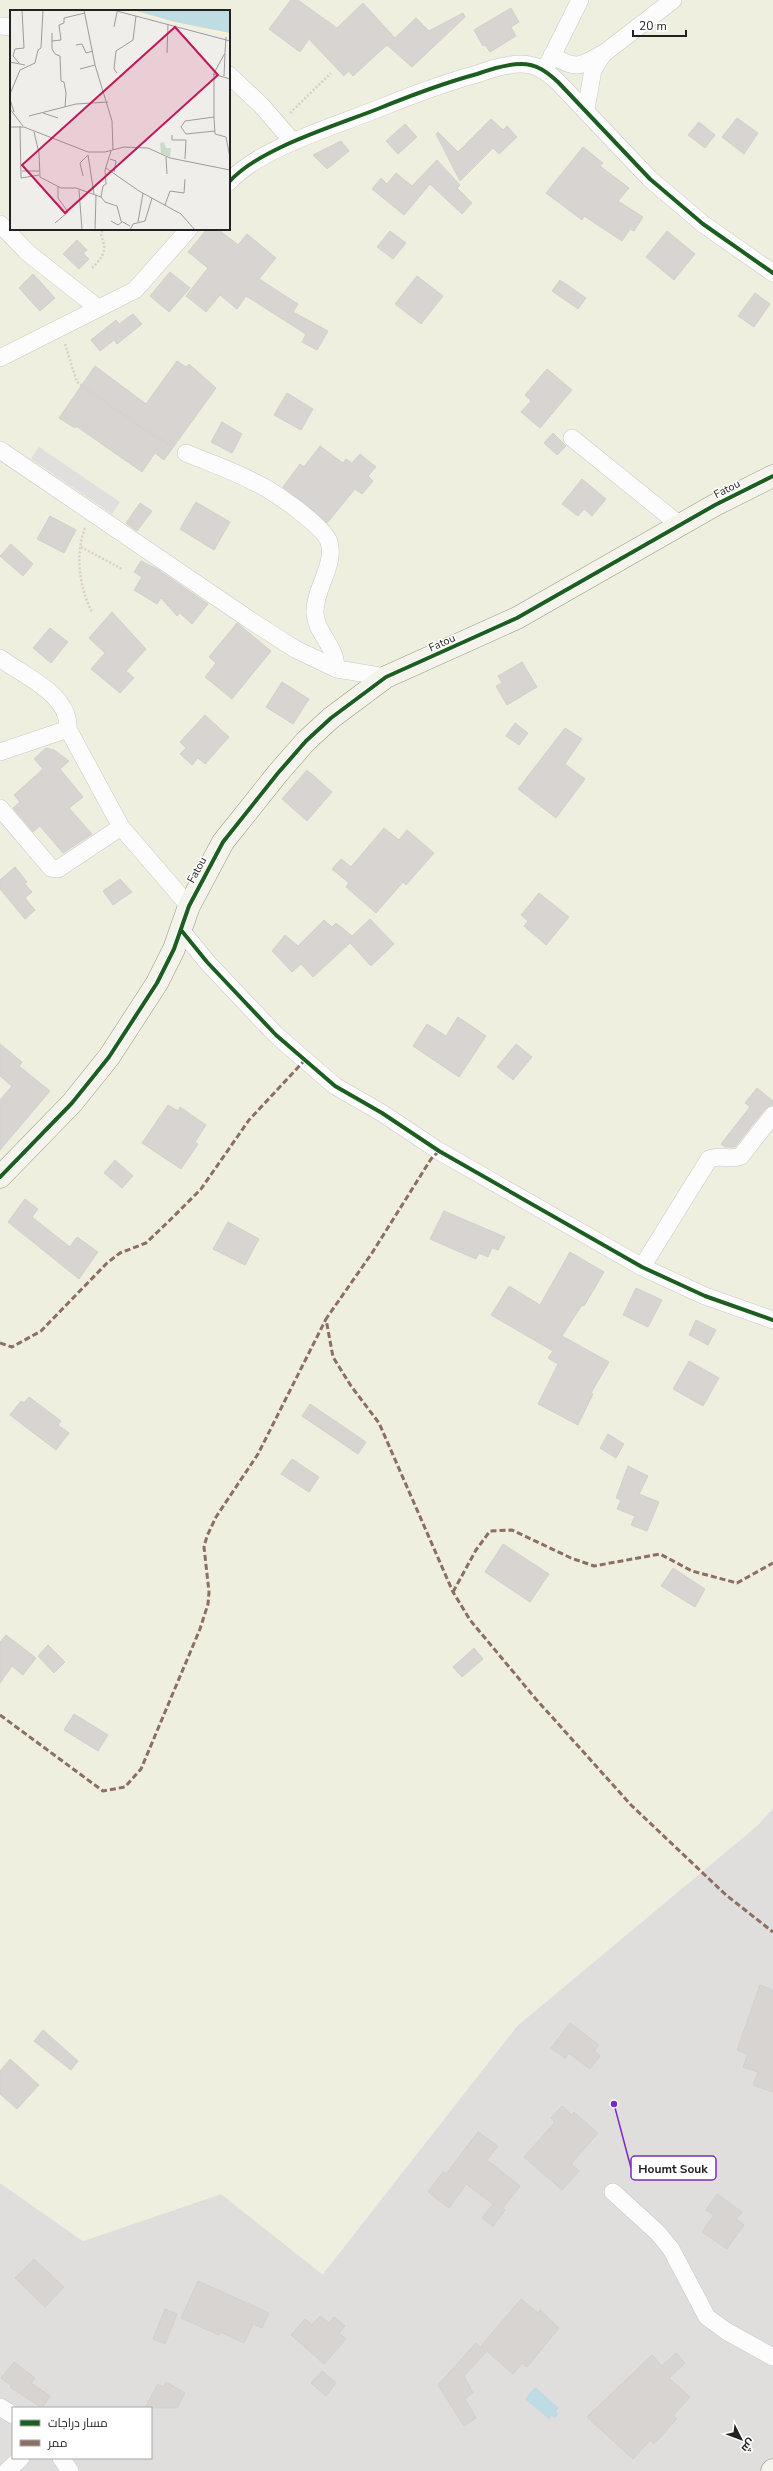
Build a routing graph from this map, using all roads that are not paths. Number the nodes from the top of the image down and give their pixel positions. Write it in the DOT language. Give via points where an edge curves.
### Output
graph roads {
  1 [pos="580,0"];
  2 [pos="673,0"];
  3 [pos="0,26"];
  4 [pos="10,27"];
  5 [pos="603,54"];
  6 [pos="552,55"];
  7 [pos="545,70"];
  8 [pos="230,76"];
  9 [pos="586,109"];
  10 [pos="293,142"];
  11 [pos="230,181"];
  12 [pos="0,224"];
  13 [pos="188,230"];
  14 [pos="773,273"];
  15 [pos="98,308"];
  16 [pos="0,358"];
  17 [pos="572,438"];
  18 [pos="0,450"];
  19 [pos="186,453"];
  20 [pos="773,476"];
  21 [pos="681,526"];
  22 [pos="0,658"];
  23 [pos="336,669"];
  24 [pos="386,677"];
  25 [pos="68,729"];
  26 [pos="0,752"];
  27 [pos="0,808"];
  28 [pos="121,827"];
  29 [pos="188,906"];
  30 [pos="181,930"];
  31 [pos="773,1115"];
  32 [pos="0,1177"];
  33 [pos="642,1267"];
  34 [pos="773,1320"];
  35 [pos="613,2192"];
  36 [pos="773,2357"];
  37 [pos="0,2407"];
  38 [pos="12,2414"];
  39 [pos="20,2459"];
  40 [pos="62,2459"];
  41 [pos="7,2471"];
  42 [pos="70,2471"];
  1 -- 6 [label="street"];
  2 -- 5 [label="street"];
  3 -- 4 [label="street"];
  5 -- 6 [label="street" via="582,66 568,66"];
  5 -- 9 [label="street" via="593,70"];
  6 -- 7 [label="street"];
  7 -- 9 [label="street"];
  7 -- 10 [label="street" via="521,64 488,70 440,85"];
  8 -- 10 [label="street" via="279,124"];
  9 -- 14 [label="street" via="650,179 703,224"];
  10 -- 11 [label="street" via="254,162"];
  12 -- 15 [label="street" via="28,253"];
  13 -- 15 [label="street" via="135,290"];
  15 -- 16 [label="street"];
  17 -- 21 [label="street"];
  18 -- 23 [label="street" via="295,649"];
  19 -- 23 [label="street" via="258,483 325,533 330,555 315,613 319,632 332,651"];
  20 -- 21 [label="street, Fatou"];
  21 -- 24 [label="street, Fatou" via="517,618"];
  22 -- 25 [label="street" via="57,698 68,720"];
  23 -- 24 [label="street"];
  24 -- 29 [label="street, Fatou" via="330,718 278,773 223,842"];
  25 -- 26 [label="street"];
  25 -- 28 [label="street"];
  27 -- 28 [label="street" via="51,868 58,869"];
  28 -- 29 [label="street"];
  29 -- 30 [label="street, Fatou"];
  30 -- 32 [label="street, Fatou" via="157,983 110,1057 72,1103"];
  30 -- 33 [label="street" via="207,962 276,1035 335,1086 382,1113 439,1151"];
  31 -- 33 [label="street" via="741,1156 734,1159 714,1156 709,1159"];
  33 -- 34 [label="street" via="705,1296"];
  35 -- 36 [label="street" via="658,2233 671,2249 707,2317 726,2331"];
  37 -- 38 [label="street"];
  39 -- 41 [label="street"];
  40 -- 42 [label="street"];
}
